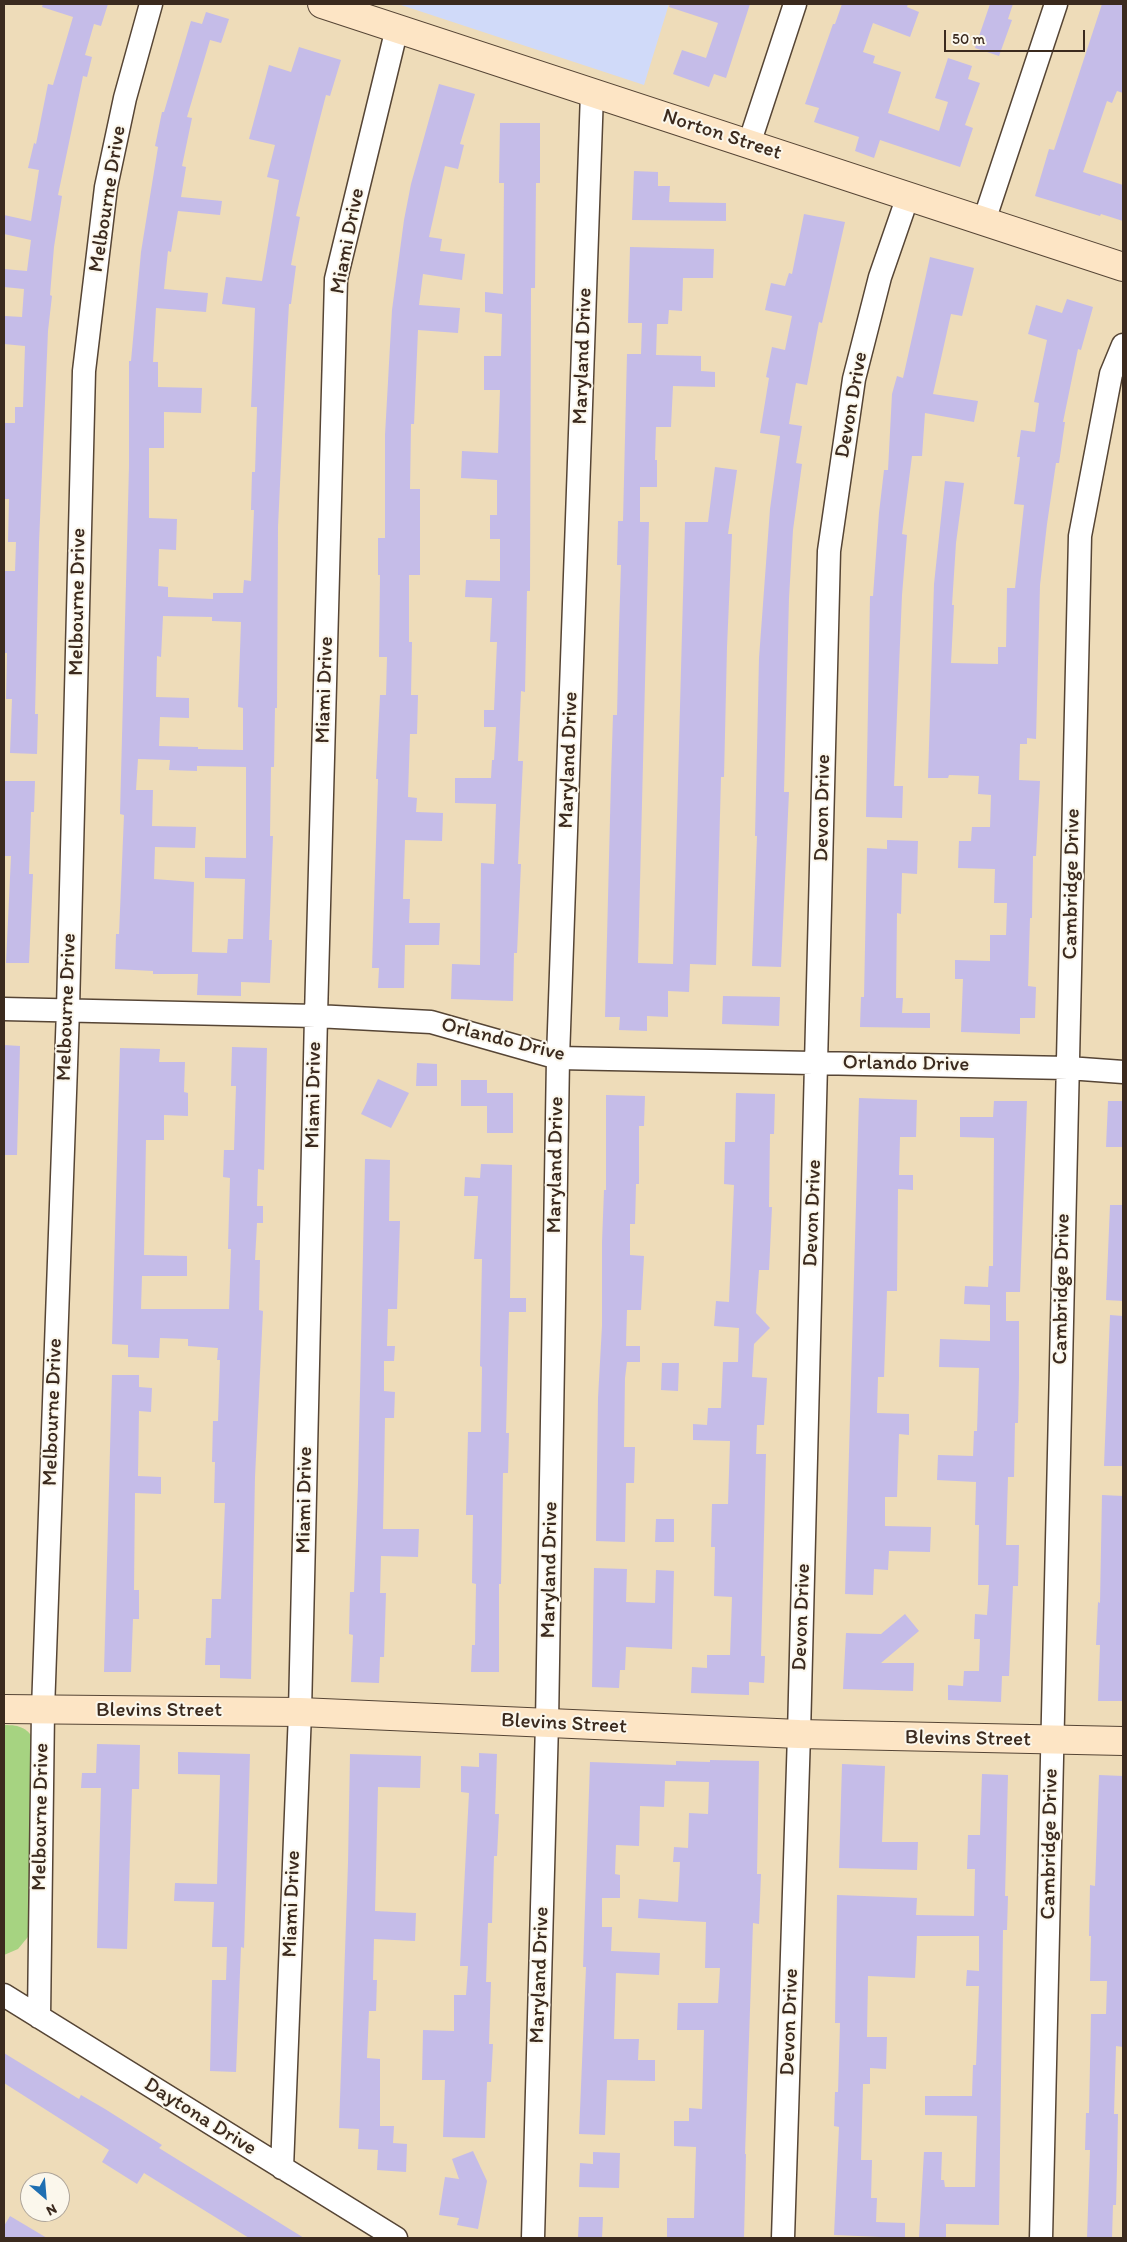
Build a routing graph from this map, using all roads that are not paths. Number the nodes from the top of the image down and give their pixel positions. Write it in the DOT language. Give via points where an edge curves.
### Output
graph roads {
  1 [pos="151,4"];
  2 [pos="322,4"];
  3 [pos="795,4"];
  4 [pos="1056,4"];
  5 [pos="397,28"];
  6 [pos="592,93"];
  7 [pos="749,144"];
  8 [pos="908,196"];
  9 [pos="984,221"];
  10 [pos="1123,267"];
  11 [pos="1123,345"];
  12 [pos="4,1009"];
  13 [pos="68,1009"];
  14 [pos="316,1016"];
  15 [pos="558,1058"];
  16 [pos="817,1062"];
  17 [pos="1068,1068"];
  18 [pos="1123,1072"];
  19 [pos="4,1709"];
  20 [pos="43,1710"];
  21 [pos="300,1712"];
  22 [pos="547,1723"];
  23 [pos="799,1734"];
  24 [pos="1052,1741"];
  25 [pos="1123,1741"];
  26 [pos="4,1995"];
  27 [pos="38,2017"];
  28 [pos="282,2168"];
  29 [pos="396,2238"];
  30 [pos="533,2238"];
  31 [pos="783,2238"];
  32 [pos="1041,2238"];
  1 -- 13 [label="street, Melbourne Drive" via="125,98 106,186 84,371"];
  2 -- 5 [label="street, Norton Street"];
  3 -- 7 [label="street"];
  4 -- 9 [label="street"];
  5 -- 6 [label="street, Norton Street"];
  5 -- 14 [label="street, Miami Drive" via="336,279"];
  6 -- 7 [label="street, Norton Street"];
  6 -- 15 [label="street, Maryland Drive"];
  7 -- 8 [label="street, Norton Street"];
  8 -- 9 [label="street, Norton Street"];
  8 -- 16 [label="street, Devon Drive" via="880,277 854,379 829,551"];
  9 -- 10 [label="street, Norton Street"];
  11 -- 17 [label="street, Cambridge Drive" via="1111,374 1080,536"];
  12 -- 13 [label="street, Orlando Drive"];
  13 -- 14 [label="street, Orlando Drive"];
  13 -- 20 [label="street, Melbourne Drive"];
  14 -- 15 [label="street, Orlando Drive" via="431,1022"];
  14 -- 21 [label="street, Miami Drive"];
  15 -- 16 [label="street, Orlando Drive"];
  15 -- 22 [label="street, Maryland Drive"];
  16 -- 17 [label="street, Orlando Drive"];
  16 -- 23 [label="street, Devon Drive"];
  17 -- 18 [label="street, Orlando Drive"];
  17 -- 24 [label="street, Cambridge Drive"];
  19 -- 20 [label="street, Blevins Street"];
  20 -- 21 [label="street, Blevins Street"];
  20 -- 27 [label="street, Melbourne Drive"];
  21 -- 22 [label="street, Blevins Street"];
  21 -- 28 [label="street, Miami Drive"];
  22 -- 23 [label="street, Blevins Street"];
  22 -- 30 [label="street, Maryland Drive"];
  23 -- 24 [label="street, Blevins Street"];
  23 -- 31 [label="street, Devon Drive"];
  24 -- 25 [label="street, Blevins Street"];
  24 -- 32 [label="street, Cambridge Drive"];
  26 -- 27 [label="street, Daytona Drive"];
  27 -- 28 [label="street, Daytona Drive"];
  28 -- 29 [label="street, Daytona Drive"];
}
